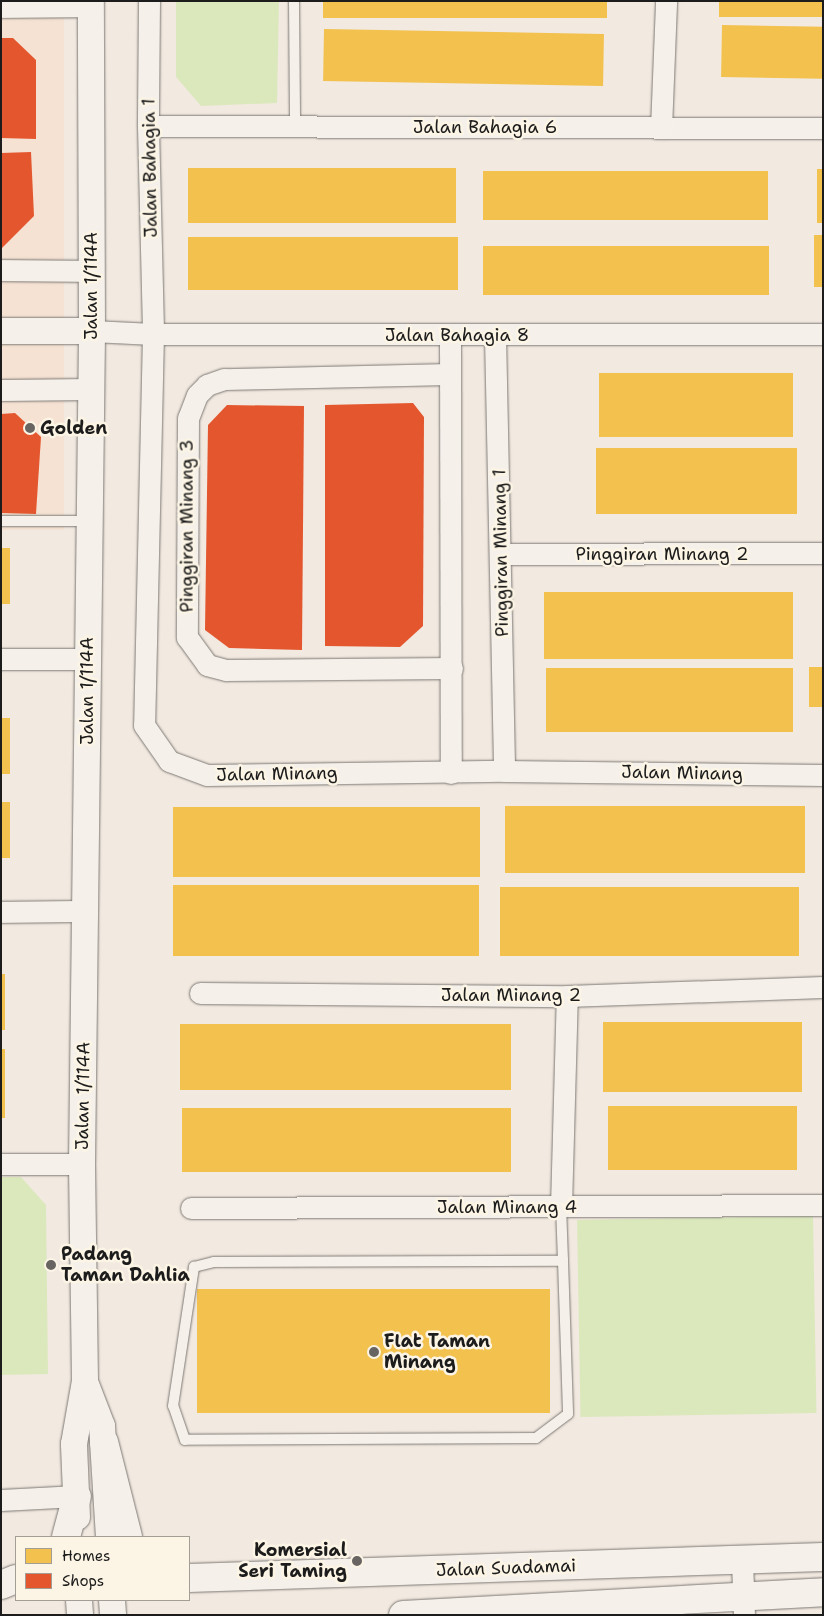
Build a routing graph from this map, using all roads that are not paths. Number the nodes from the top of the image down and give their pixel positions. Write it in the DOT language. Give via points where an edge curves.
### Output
graph roads {
  1 [pos="150,1"];
  2 [pos="294,1"];
  3 [pos="666,1"];
  4 [pos="91,4"];
  5 [pos="1,7"];
  6 [pos="148,126"];
  7 [pos="295,126"];
  8 [pos="661,128"];
  9 [pos="823,128"];
  10 [pos="1,270"];
  11 [pos="91,270"];
  12 [pos="1,331"];
  13 [pos="92,331"];
  14 [pos="153,334"];
  15 [pos="823,334"];
  16 [pos="495,335"];
  17 [pos="450,336"];
  18 [pos="450,374"];
  19 [pos="91,389"];
  20 [pos="1,390"];
  21 [pos="1,521"];
  22 [pos="89,521"];
  23 [pos="823,553"];
  24 [pos="502,554"];
  25 [pos="1,659"];
  26 [pos="87,659"];
  27 [pos="452,668"];
  28 [pos="504,771"];
  29 [pos="451,772"];
  30 [pos="823,775"];
  31 [pos="86,911"];
  32 [pos="1,912"];
  33 [pos="823,987"];
  34 [pos="200,992"];
  35 [pos="567,996"];
  36 [pos="1,1164"];
  37 [pos="82,1164"];
  38 [pos="823,1205"];
  39 [pos="561,1206"];
  40 [pos="191,1208"];
  41 [pos="563,1261"];
  42 [pos="85,1382"];
  43 [pos="104,1442"];
  44 [pos="77,1496"];
  45 [pos="1,1500"];
  46 [pos="66,1536"];
  47 [pos="77,1536"];
  48 [pos="110,1536"];
  49 [pos="128,1536"];
  50 [pos="823,1557"];
  51 [pos="742,1561"];
  52 [pos="192,1577"];
  53 [pos="15,1579"];
  54 [pos="15,1584"];
  55 [pos="1,1585"];
  56 [pos="823,1592"];
  57 [pos="79,1601"];
  58 [pos="112,1601"];
  59 [pos="743,1606"];
  60 [pos="80,1615"];
  61 [pos="112,1615"];
  62 [pos="403,1615"];
  1 -- 6 [label="street, Jalan Bahagia 1"];
  2 -- 7 [label="lane"];
  3 -- 8 [label="street"];
  4 -- 5 [label="street"];
  4 -- 11 [label="street, Jalan 1/114A"];
  6 -- 7 [label="street, Jalan Bahagia 6"];
  6 -- 14 [label="street, Jalan Bahagia 1"];
  7 -- 8 [label="street, Jalan Bahagia 6"];
  8 -- 9 [label="street, Jalan Bahagia 6"];
  10 -- 11 [label="street"];
  11 -- 13 [label="street, Jalan 1/114A"];
  12 -- 13 [label="street"];
  13 -- 14 [label="street, Jalan Bahagia 8"];
  13 -- 19 [label="street, Jalan 1/114A"];
  14 -- 17 [label="street, Jalan Bahagia 8"];
  14 -- 29 [label="street, Jalan Minang" via="144,725 156,745 169,761 207,775"];
  15 -- 16 [label="street, Jalan Bahagia 8"];
  16 -- 17 [label="street, Jalan Bahagia 8"];
  16 -- 24 [label="street, Pinggiran Minang 1"];
  17 -- 18 [label="street"];
  18 -- 27 [label="street"];
  18 -- 27 [label="street, Pinggiran Minang 3" via="224,379 207,385 196,395 188,418 187,637 207,665 226,670"];
  19 -- 20 [label="street"];
  19 -- 22 [label="street, Jalan 1/114A"];
  21 -- 22 [label="lane"];
  22 -- 26 [label="street, Jalan 1/114A"];
  23 -- 24 [label="street, Pinggiran Minang 2"];
  24 -- 28 [label="street, Pinggiran Minang 1"];
  25 -- 26 [label="street"];
  26 -- 31 [label="street, Jalan 1/114A"];
  27 -- 29 [label="street"];
  28 -- 29 [label="street, Jalan Minang"];
  28 -- 30 [label="street, Jalan Minang"];
  31 -- 32 [label="street"];
  31 -- 37 [label="street, Jalan 1/114A"];
  33 -- 35 [label="street, Jalan Minang 2"];
  34 -- 35 [label="street, Jalan Minang 2"];
  35 -- 39 [label="street"];
  36 -- 37 [label="street"];
  37 -- 42 [label="street, Jalan 1/114A"];
  38 -- 39 [label="street, Jalan Minang 4"];
  39 -- 40 [label="street, Jalan Minang 4"];
  39 -- 41 [label="lane"];
  41 -- 41 [label="lane" via="568,1414 536,1438 185,1440 173,1406 194,1267 214,1262"];
  42 -- 43 [label="street, Jalan 1/114A" via="102,1426"];
  42 -- 44 [label="street, Jalan 1/114A" via="74,1444"];
  43 -- 48 [label="street, Jalan 1/114A"];
  43 -- 49 [label="main road"];
  44 -- 45 [label="street"];
  44 -- 46 [label="main road"];
  44 -- 47 [label="street, Jalan 1/114A"];
  50 -- 51 [label="main road, Jalan Suadamai"];
  51 -- 52 [label="main road, Jalan Suadamai"];
  51 -- 59 [label="street"];
  53 -- 55 [label="main road"];
  54 -- 55 [label="main road"];
  56 -- 59 [label="main road"];
  57 -- 60 [label="street"];
  58 -- 61 [label="street"];
  59 -- 62 [label="main road"];
}
